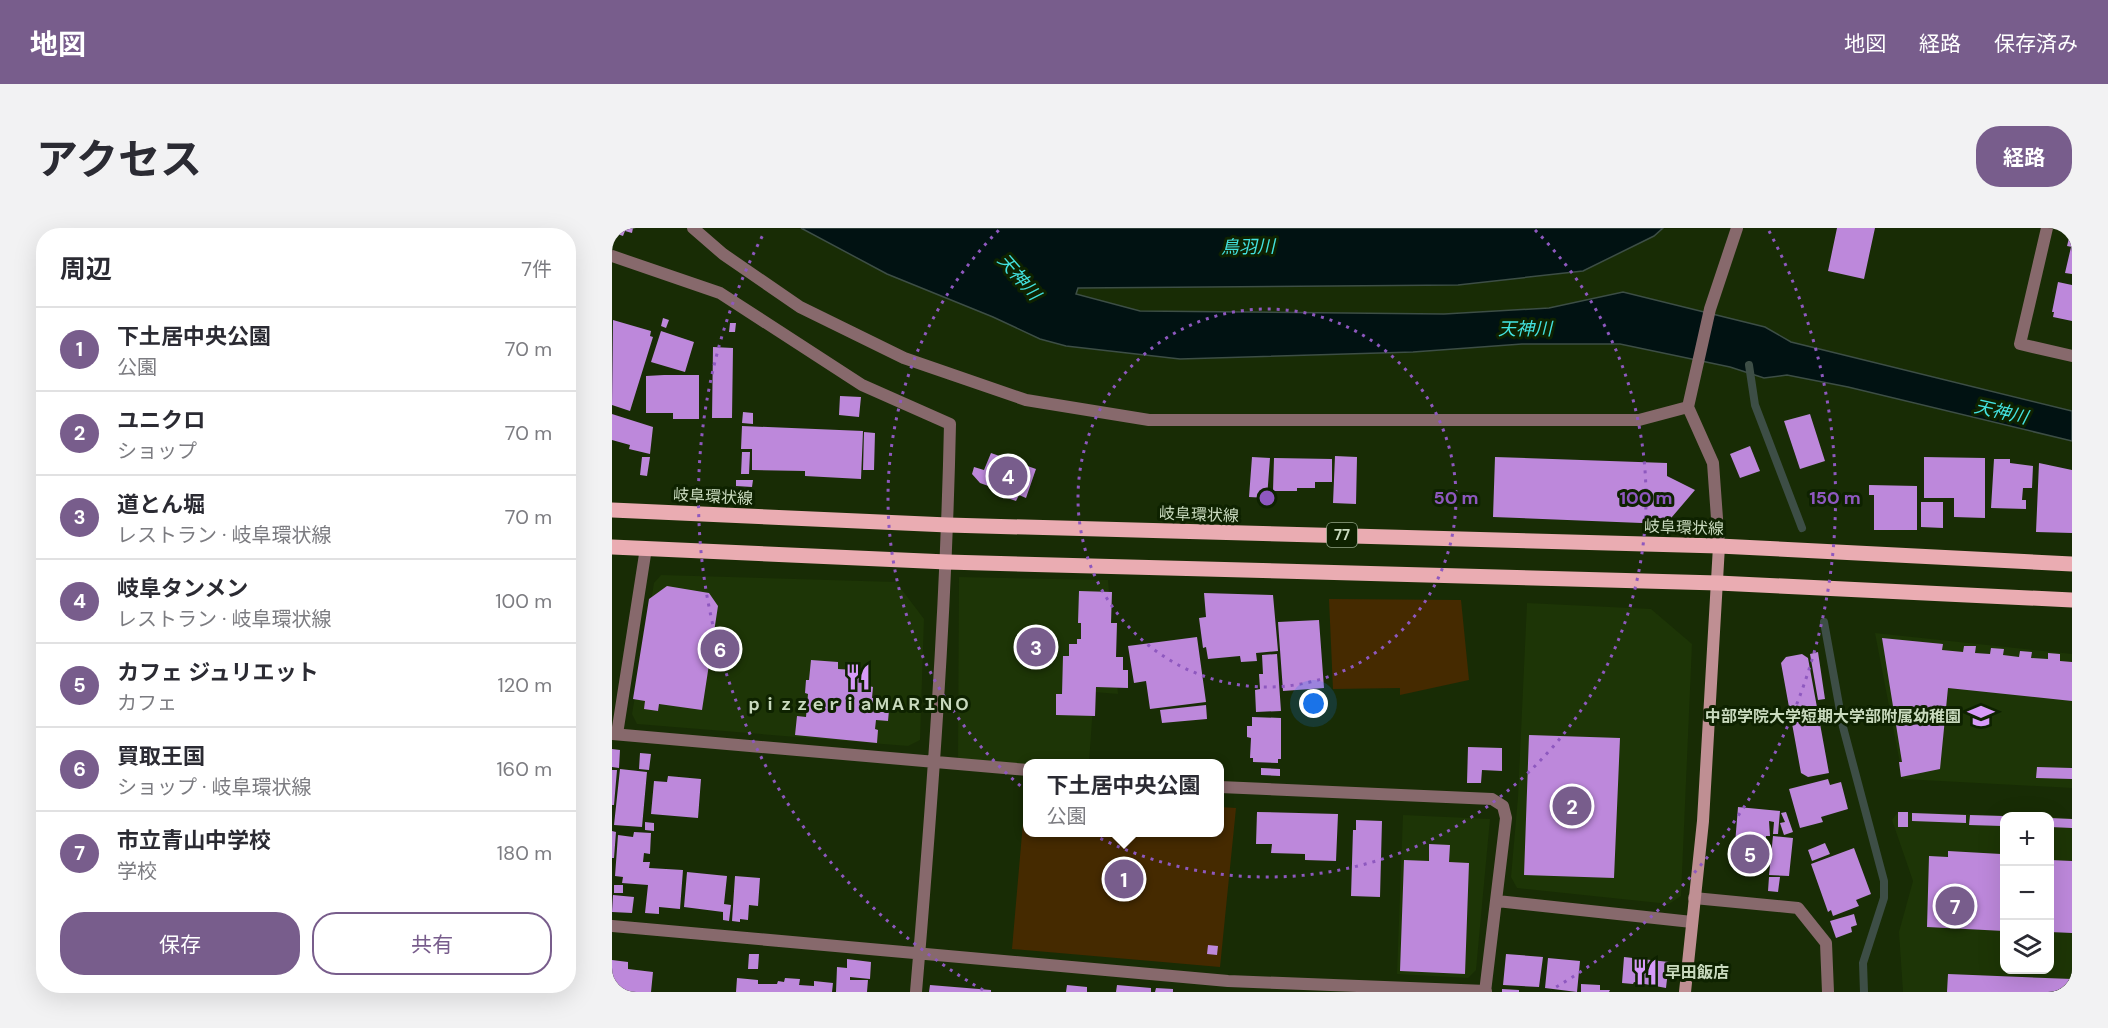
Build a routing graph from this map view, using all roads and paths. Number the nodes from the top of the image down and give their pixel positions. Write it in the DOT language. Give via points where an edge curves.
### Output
graph roads {
  1 [pos="693,228"];
  2 [pos="1737,228"];
  3 [pos="2047,228"];
  4 [pos="612,256"];
  5 [pos="2072,356"];
  6 [pos="1688,407"];
  7 [pos="612,510"];
  8 [pos="948,525"];
  9 [pos="1719,546"];
  10 [pos="612,547"];
  11 [pos="646,548"];
  12 [pos="946,562"];
  13 [pos="2072,564"];
  14 [pos="1718,583"];
  15 [pos="2072,600"];
  16 [pos="615,734"];
  17 [pos="935,762"];
  18 [pos="1023,770"];
  19 [pos="1224,787"];
  20 [pos="1695,898"];
  21 [pos="1497,901"];
  22 [pos="1692,922"];
  23 [pos="612,926"];
  24 [pos="919,952"];
  25 [pos="916,992"];
  26 [pos="1485,992"];
  27 [pos="1685,992"];
  28 [pos="1828,992"];
  1 -- 6 [label="street" via="723,255 800,307 904,358 1026,400 1149,420 1639,420"];
  2 -- 6 [label="street" via="1710,309"];
  3 -- 5 [label="street" via="2020,344"];
  4 -- 8 [label="street" via="720,293 862,385 950,424"];
  6 -- 9 [label="street" via="1713,463"];
  7 -- 8 [label="main road, 岐阜環状線 / 77"];
  8 -- 9 [label="main road, 岐阜環状線 / 77"];
  8 -- 12 [label="street"];
  9 -- 13 [label="main road, 岐阜環状線 / 77"];
  9 -- 14 [label="street"];
  10 -- 11 [label="main road, 77"];
  11 -- 12 [label="main road, 77"];
  11 -- 16 [label="street"];
  12 -- 14 [label="main road, 77"];
  12 -- 17 [label="street"];
  14 -- 15 [label="main road, 77"];
  14 -- 20 [label="street"];
  16 -- 17 [label="street"];
  17 -- 18 [label="street"];
  17 -- 24 [label="street"];
  19 -- 21 [label="street" via="1492,799 1503,806 1506,818"];
  20 -- 22 [label="street"];
  20 -- 28 [label="street" via="1798,908 1826,944"];
  21 -- 22 [label="street"];
  21 -- 26 [label="street"];
  22 -- 27 [label="street"];
  23 -- 24 [label="street"];
  24 -- 25 [label="street"];
  24 -- 26 [label="street" via="1228,981"];
}
